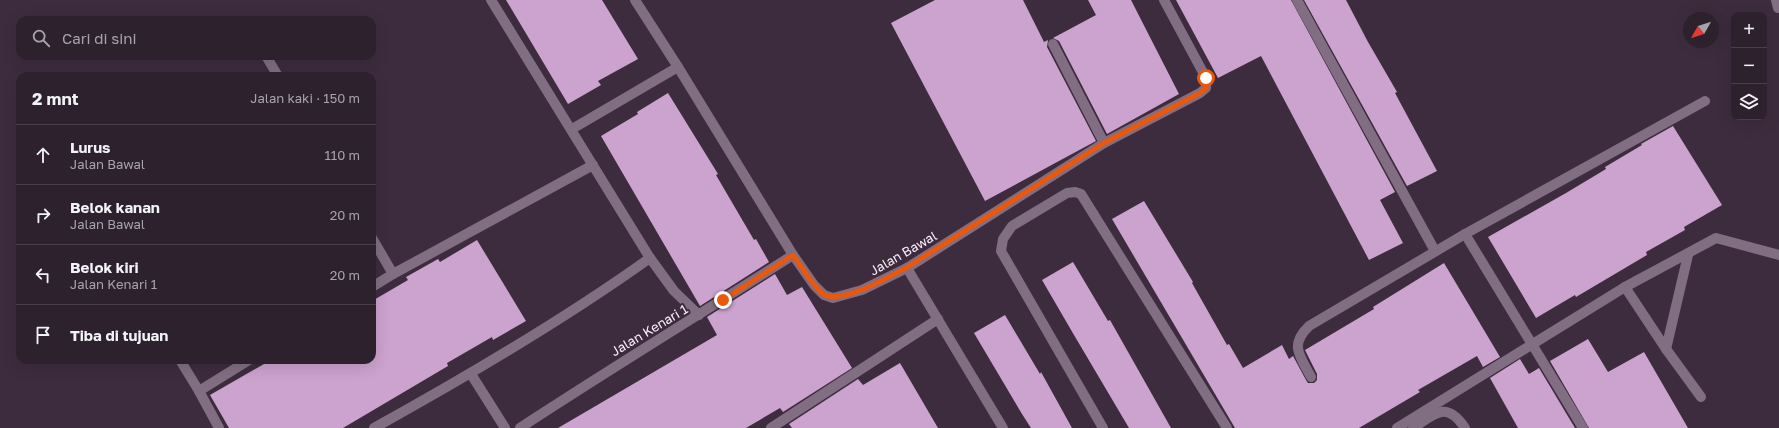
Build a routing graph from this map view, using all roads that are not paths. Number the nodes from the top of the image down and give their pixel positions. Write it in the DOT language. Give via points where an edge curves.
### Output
graph roads {
  1 [pos="491,0"];
  2 [pos="635,0"];
  3 [pos="1164,0"];
  4 [pos="1297,0"];
  5 [pos="1053,44"];
  6 [pos="268,60"];
  7 [pos="678,67"];
  8 [pos="276,72"];
  9 [pos="1705,101"];
  10 [pos="572,129"];
  11 [pos="1104,143"];
  12 [pos="593,165"];
  13 [pos="1465,234"];
  14 [pos="376,245"];
  15 [pos="1435,251"];
  16 [pos="793,255"];
  17 [pos="1688,255"];
  18 [pos="1779,255"];
  19 [pos="650,258"];
  20 [pos="906,268"];
  21 [pos="394,274"];
  22 [pos="376,285"];
  23 [pos="1625,287"];
  24 [pos="699,316"];
  25 [pos="938,319"];
  26 [pos="1533,343"];
  27 [pos="1666,349"];
  28 [pos="182,364"];
  29 [pos="243,364"];
  30 [pos="472,374"];
  31 [pos="1311,377"];
  32 [pos="199,391"];
  33 [pos="1700,397"];
  34 [pos="219,428"];
  35 [pos="374,428"];
  36 [pos="505,428"];
  37 [pos="520,428"];
  38 [pos="771,428"];
  39 [pos="1002,428"];
  40 [pos="1103,428"];
  41 [pos="1227,428"];
  42 [pos="1398,428"];
  43 [pos="1413,428"];
  44 [pos="1464,428"];
  45 [pos="1583,428"];
  1 -- 10 [label="street"];
  2 -- 7 [label="street, Jalan Bawal"];
  3 -- 11 [label="street, Jalan Bawal" via="1206,78 1206,88"];
  4 -- 15 [label="street"];
  5 -- 11 [label="street"];
  6 -- 8 [label="street"];
  7 -- 10 [label="street"];
  7 -- 16 [label="street, Jalan Bawal"];
  9 -- 13 [label="street"];
  10 -- 12 [label="street"];
  11 -- 20 [label="street, Jalan Bawal"];
  12 -- 19 [label="street"];
  12 -- 21 [label="street"];
  13 -- 15 [label="street"];
  13 -- 26 [label="street"];
  14 -- 21 [label="street"];
  15 -- 31 [label="street" via="1309,326 1300,334 1297,342 1298,353"];
  16 -- 20 [label="street, Jalan Bawal" via="824,295 833,298 862,290"];
  16 -- 24 [label="street, Jalan Kenari 1"];
  17 -- 18 [label="street" via="1716,238"];
  17 -- 23 [label="street"];
  17 -- 27 [label="street"];
  19 -- 24 [label="street" via="674,291"];
  19 -- 30 [label="street"];
  20 -- 25 [label="street"];
  21 -- 22 [label="street"];
  23 -- 26 [label="street"];
  23 -- 27 [label="street"];
  24 -- 37 [label="street, Jalan Kenari 1" via="617,364"];
  25 -- 38 [label="street"];
  25 -- 39 [label="street"];
  26 -- 42 [label="street"];
  26 -- 45 [label="street"];
  27 -- 33 [label="street"];
  28 -- 32 [label="street"];
  29 -- 32 [label="street"];
  30 -- 35 [label="street"];
  30 -- 36 [label="street"];
  32 -- 34 [label="street"];
  40 -- 41 [label="street" via="1001,251 1003,239 1012,226 1067,193 1081,194"];
  43 -- 44 [label="street" via="1438,412 1448,412 1456,416"];
}
